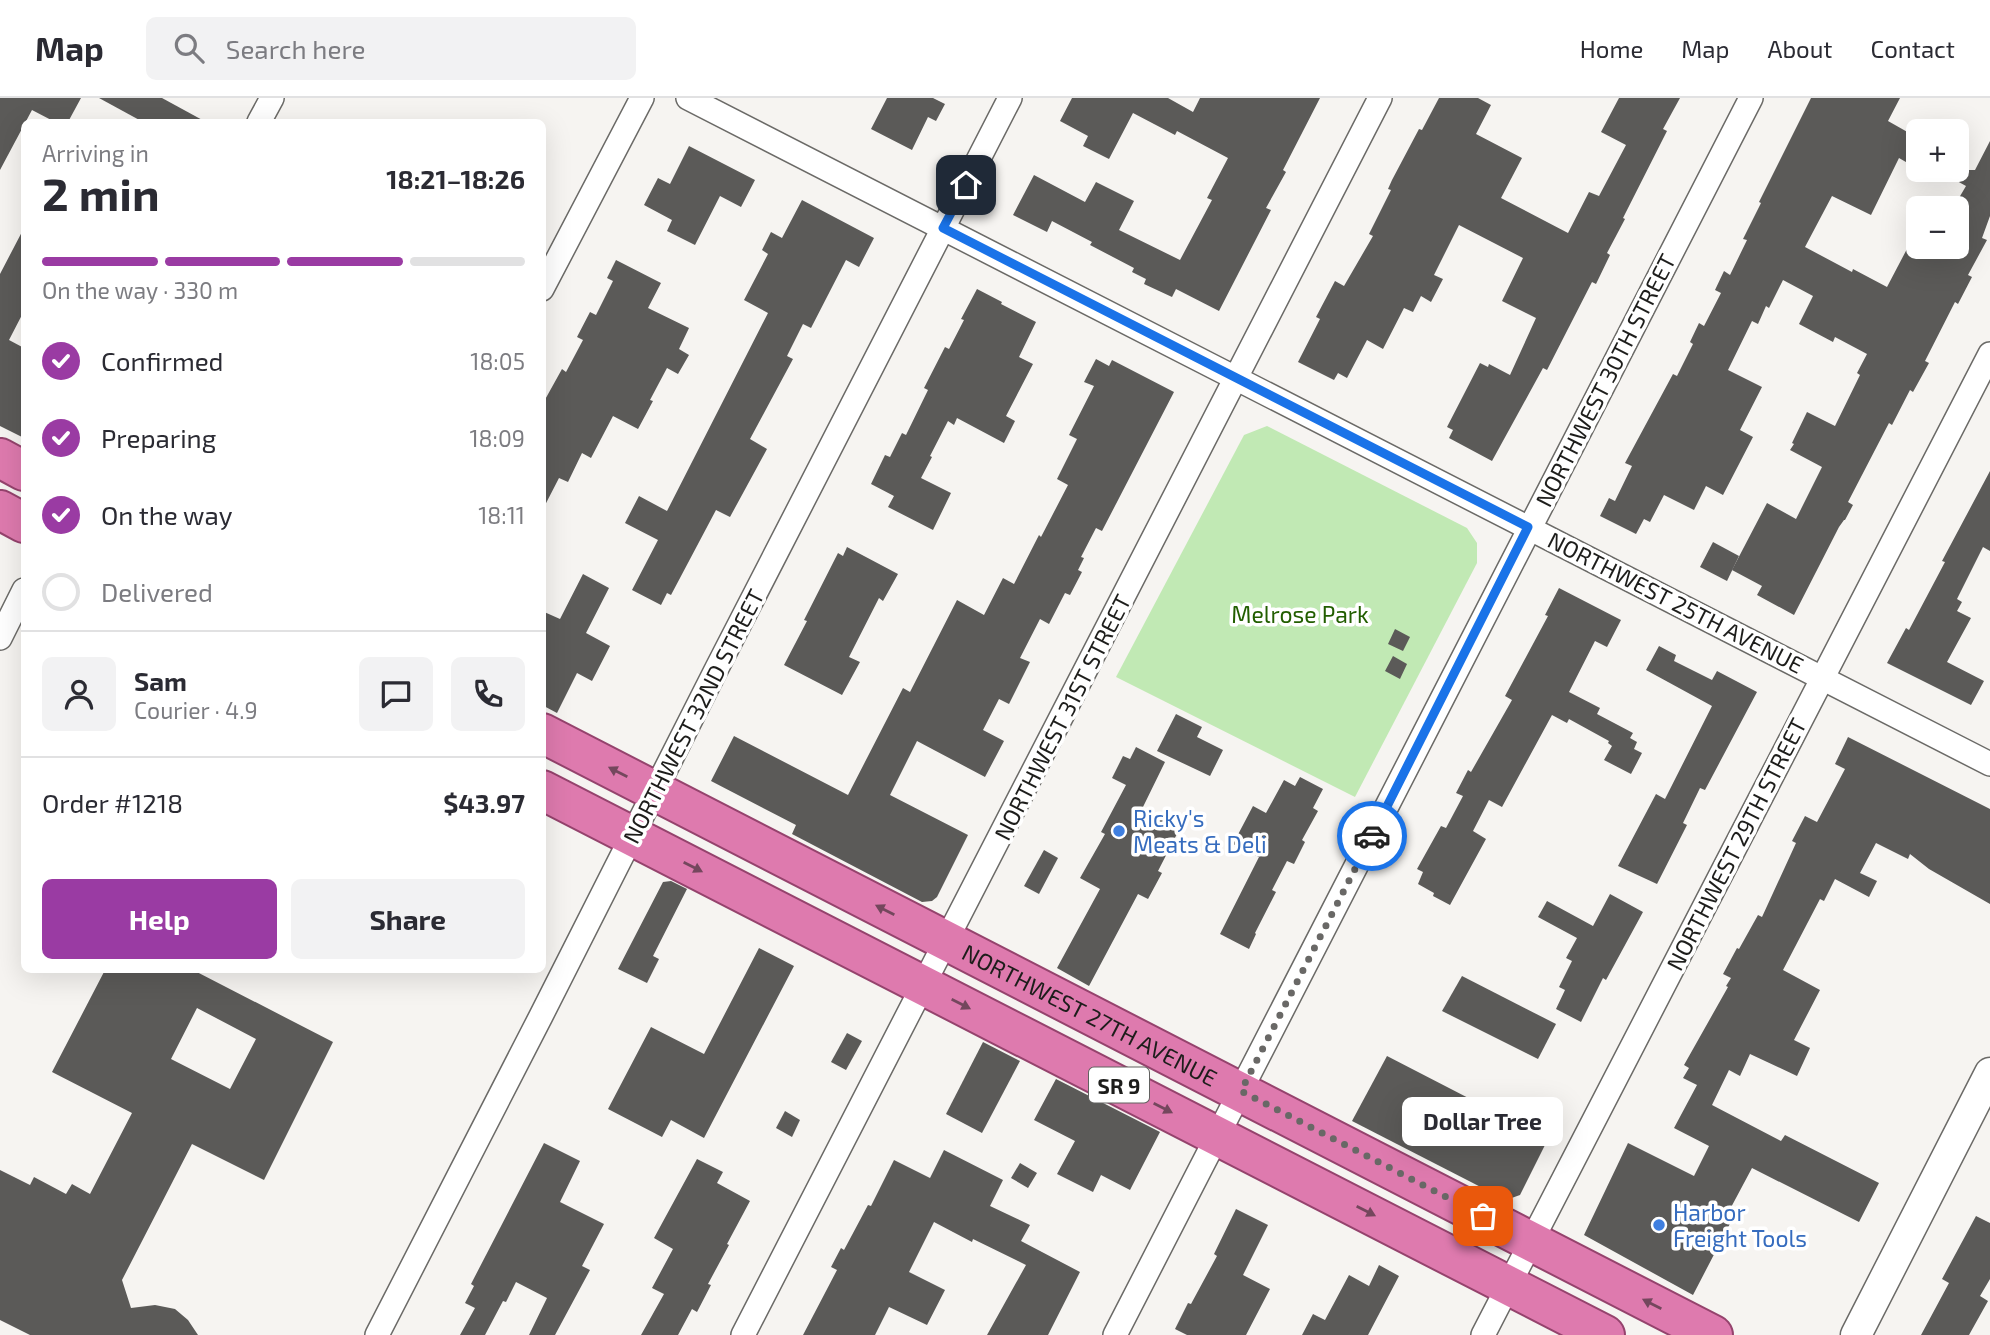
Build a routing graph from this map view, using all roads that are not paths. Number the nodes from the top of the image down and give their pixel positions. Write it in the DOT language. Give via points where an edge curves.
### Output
graph roads {
  1 [pos="272,98"];
  2 [pos="642,98"];
  3 [pos="688,98"];
  4 [pos="1010,98"];
  5 [pos="1380,98"];
  6 [pos="1751,98"];
  7 [pos="261,119"];
  8 [pos="943,228"];
  9 [pos="546,281"];
  10 [pos="1990,354"];
  11 [pos="1236,379"];
  12 [pos="0,458"];
  13 [pos="21,469"];
  14 [pos="0,510"];
  15 [pos="21,521"];
  16 [pos="1528,527"];
  17 [pos="21,596"];
  18 [pos="0,638"];
  19 [pos="1822,677"];
  20 [pos="546,735"];
  21 [pos="1990,764"];
  22 [pos="655,791"];
  23 [pos="546,792"];
  24 [pos="632,836"];
  25 [pos="946,941"];
  26 [pos="923,985"];
  27 [pos="1990,1073"];
  28 [pos="1241,1091"];
  29 [pos="1218,1136"];
  30 [pos="1531,1240"];
  31 [pos="1508,1284"];
  32 [pos="377,1335"];
  33 [pos="743,1335"];
  34 [pos="1115,1335"];
  35 [pos="1483,1335"];
  36 [pos="1605,1335"];
  37 [pos="1713,1335"];
  38 [pos="1856,1335"];
  1 -- 7 [label="street"];
  2 -- 9 [label="street"];
  3 -- 8 [label="street, NORTHWEST 25TH AVENUE"];
  4 -- 8 [label="street, NORTHWEST 32ND STREET"];
  5 -- 11 [label="street, NORTHWEST 31ST STREET"];
  6 -- 16 [label="street, NORTHWEST 30TH STREET"];
  8 -- 11 [label="street, NORTHWEST 25TH AVENUE"];
  8 -- 22 [label="street, NORTHWEST 32ND STREET"];
  10 -- 19 [label="street, NORTHWEST 29TH STREET"];
  11 -- 16 [label="street, NORTHWEST 25TH AVENUE"];
  11 -- 25 [label="street, NORTHWEST 31ST STREET"];
  12 -- 13 [label="highway"];
  14 -- 15 [label="highway"];
  16 -- 19 [label="street, NORTHWEST 25TH AVENUE"];
  16 -- 28 [label="street, NORTHWEST 30TH STREET"];
  17 -- 18 [label="street"];
  19 -- 21 [label="street, NORTHWEST 25TH AVENUE"];
  19 -- 30 [label="street, NORTHWEST 29TH STREET"];
  22 -- 20 [label="highway, NORTHWEST 27TH AVENUE / SR 9, one-way"];
  22 -- 24 [label="street, NORTHWEST 32ND STREET"];
  25 -- 22 [label="highway, NORTHWEST 27TH AVENUE / SR 9, one-way"];
  23 -- 24 [label="highway, SR 9"];
  24 -- 26 [label="highway, SR 9, one-way"];
  24 -- 32 [label="street, NORTHWEST 32ND STREET"];
  25 -- 26 [label="street, NORTHWEST 31ST STREET"];
  25 -- 28 [label="highway, NORTHWEST 27TH AVENUE / SR 9"];
  26 -- 29 [label="highway, SR 9, one-way"];
  26 -- 33 [label="street, NORTHWEST 31ST STREET"];
  27 -- 38 [label="street"];
  28 -- 29 [label="street, NORTHWEST 30TH STREET"];
  28 -- 30 [label="highway, NORTHWEST 27TH AVENUE / SR 9"];
  29 -- 31 [label="highway, SR 9, one-way"];
  29 -- 34 [label="street, NORTHWEST 30TH STREET"];
  30 -- 31 [label="street, NORTHWEST 29TH STREET"];
  37 -- 30 [label="highway, NORTHWEST 27TH AVENUE / SR 9, one-way"];
  31 -- 35 [label="street, NORTHWEST 29TH STREET"];
  31 -- 36 [label="highway, SR 9"];
}
